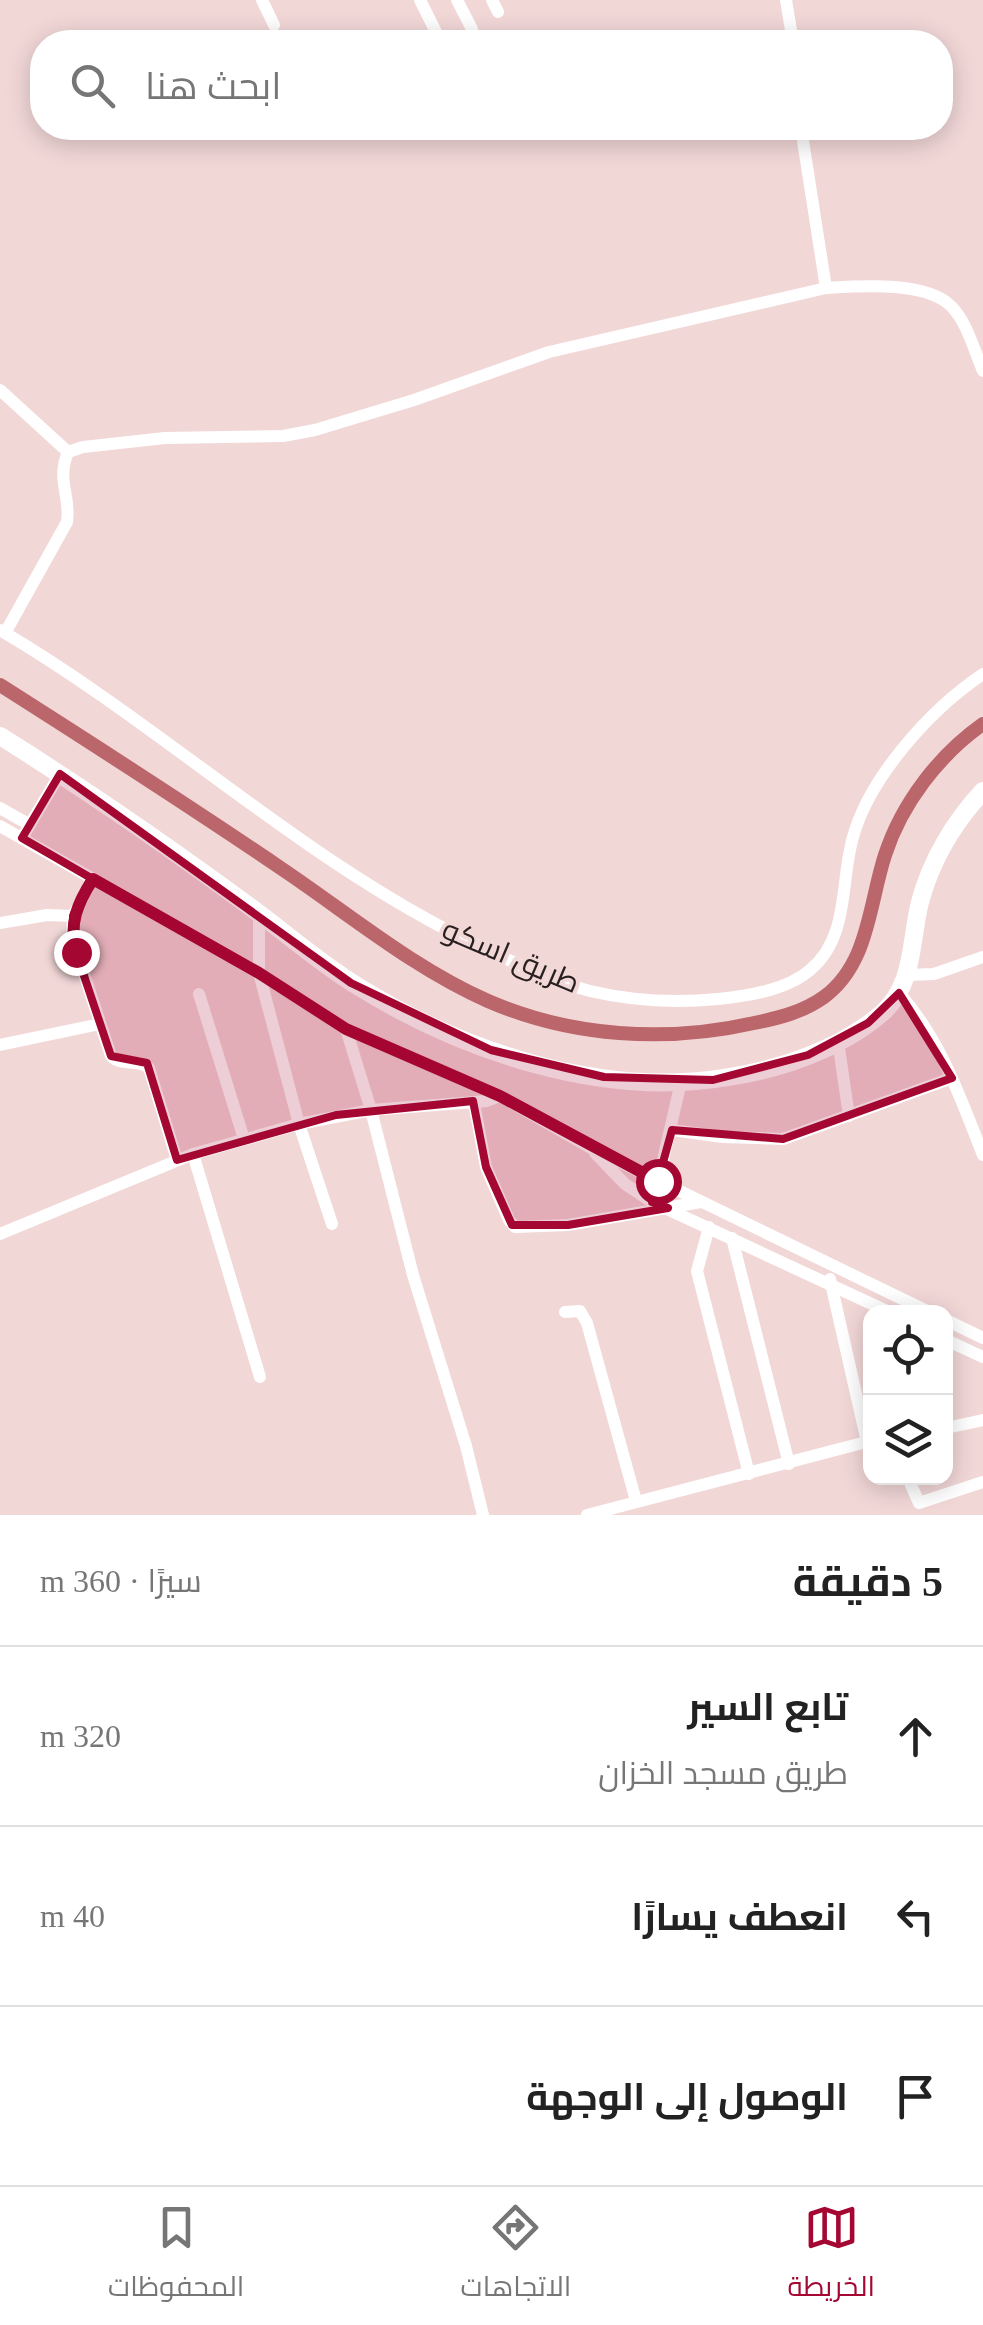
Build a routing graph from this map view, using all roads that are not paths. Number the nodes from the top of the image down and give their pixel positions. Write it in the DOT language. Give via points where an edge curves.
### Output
graph roads {
  1 [pos="262,0"];
  2 [pos="420,0"];
  3 [pos="457,0"];
  4 [pos="786,0"];
  5 [pos="274,25"];
  6 [pos="472,29"];
  7 [pos="435,30"];
  8 [pos="791,30"];
  9 [pos="803,140"];
  10 [pos="826,288"];
  11 [pos="983,371"];
  12 [pos="0,390"];
  13 [pos="68,452"];
  14 [pos="2,631"];
  15 [pos="983,674"];
  16 [pos="0,736"];
  17 [pos="60,774"];
  18 [pos="983,791"];
  19 [pos="0,808"];
  20 [pos="30,825"];
  21 [pos="0,826"];
  22 [pos="22,838"];
  23 [pos="93,879"];
  24 [pos="259,913"];
  25 [pos="73,916"];
  26 [pos="0,923"];
  27 [pos="983,957"];
  28 [pos="259,973"];
  29 [pos="907,975"];
  30 [pos="898,993"];
  31 [pos="199,994"];
  32 [pos="100,1024"];
  33 [pos="346,1029"];
  34 [pos="838,1041"];
  35 [pos="0,1044"];
  36 [pos="952,1078"];
  37 [pos="681,1082"];
  38 [pos="500,1096"];
  39 [pos="474,1102"];
  40 [pos="371,1110"];
  41 [pos="849,1116"];
  42 [pos="300,1124"];
  43 [pos="672,1130"];
  44 [pos="244,1138"];
  45 [pos="591,1148"];
  46 [pos="193,1154"];
  47 [pos="983,1155"];
  48 [pos="177,1160"];
  49 [pos="658,1181"];
  50 [pos="702,1202"];
  51 [pos="668,1208"];
  52 [pos="332,1224"];
  53 [pos="710,1227"];
  54 [pos="0,1234"];
  55 [pos="732,1238"];
  56 [pos="826,1263"];
  57 [pos="831,1285"];
  58 [pos="874,1305"];
  59 [pos="915,1305"];
  60 [pos="565,1312"];
  61 [pos="953,1323"];
  62 [pos="983,1338"];
  63 [pos="953,1343"];
  64 [pos="983,1358"];
  65 [pos="260,1377"];
  66 [pos="863,1417"];
  67 [pos="983,1420"];
  68 [pos="953,1426"];
  69 [pos="863,1444"];
  70 [pos="789,1464"];
  71 [pos="749,1474"];
  72 [pos="983,1482"];
  73 [pos="911,1485"];
  74 [pos="636,1501"];
  75 [pos="921,1509"];
  76 [pos="483,1515"];
  77 [pos="587,1515"];
  1 -- 5 [label="street"];
  2 -- 7 [label="street"];
  3 -- 6 [label="street"];
  4 -- 8 [label="street"];
  9 -- 10 [label="street"];
  10 -- 11 [label="street" via="911,290 949,304"];
  10 -- 13 [label="street" via="548,352 315,430 165,438"];
  12 -- 13 [label="street"];
  13 -- 14 [label="street" via="61,478 66,522"];
  14 -- 15 [label="street, طريق اسكو" via="413,912 545,977 591,991 687,1002 793,981 820,961 837,930 845,868 868,800 910,741"];
  16 -- 17 [label="street"];
  17 -- 20 [label="street"];
  17 -- 24 [label="street"];
  18 -- 29 [label="street" via="930,873"];
  19 -- 20 [label="street"];
  20 -- 22 [label="street"];
  21 -- 22 [label="street"];
  22 -- 23 [label="street"];
  23 -- 25 [label="street"];
  23 -- 28 [label="street"];
  24 -- 28 [label="street"];
  24 -- 37 [label="street" via="384,1003 454,1036 566,1070"];
  25 -- 26 [label="street"];
  25 -- 32 [label="street" via="72,937"];
  27 -- 29 [label="street" via="934,974"];
  28 -- 33 [label="street"];
  28 -- 42 [label="street"];
  29 -- 30 [label="street"];
  30 -- 34 [label="street" via="880,1014"];
  30 -- 36 [label="street" via="930,1032"];
  31 -- 44 [label="street"];
  32 -- 35 [label="street"];
  32 -- 48 [label="street" via="115,1060 148,1068"];
  33 -- 38 [label="street"];
  33 -- 40 [label="street"];
  34 -- 37 [label="street" via="778,1066"];
  34 -- 41 [label="street"];
  36 -- 41 [label="street"];
  36 -- 47 [label="street"];
  37 -- 43 [label="street"];
  38 -- 39 [label="street"];
  38 -- 45 [label="street"];
  39 -- 40 [label="street"];
  39 -- 51 [label="street" via="486,1167 515,1226 568,1226"];
  40 -- 42 [label="street"];
  40 -- 76 [label="street"];
  41 -- 43 [label="street" via="783,1138"];
  42 -- 44 [label="street"];
  42 -- 52 [label="street"];
  43 -- 49 [label="street"];
  44 -- 46 [label="street"];
  45 -- 49 [label="street"];
  45 -- 51 [label="street" via="625,1184"];
  46 -- 48 [label="street"];
  46 -- 65 [label="street"];
  48 -- 54 [label="street"];
  49 -- 50 [label="street"];
  50 -- 51 [label="street"];
  50 -- 56 [label="street"];
  51 -- 53 [label="street"];
  53 -- 55 [label="street"];
  53 -- 71 [label="street" via="697,1270"];
  55 -- 57 [label="street"];
  55 -- 70 [label="street"];
  56 -- 57 [label="street"];
  56 -- 59 [label="street"];
  57 -- 58 [label="street"];
  57 -- 66 [label="street"];
  60 -- 74 [label="street" via="580,1311 587,1323"];
  61 -- 62 [label="street"];
  63 -- 64 [label="street"];
  67 -- 68 [label="street"];
  69 -- 70 [label="street"];
  70 -- 71 [label="street"];
  71 -- 74 [label="street"];
  72 -- 75 [label="street"];
  73 -- 75 [label="street"];
  74 -- 77 [label="street"];
}
